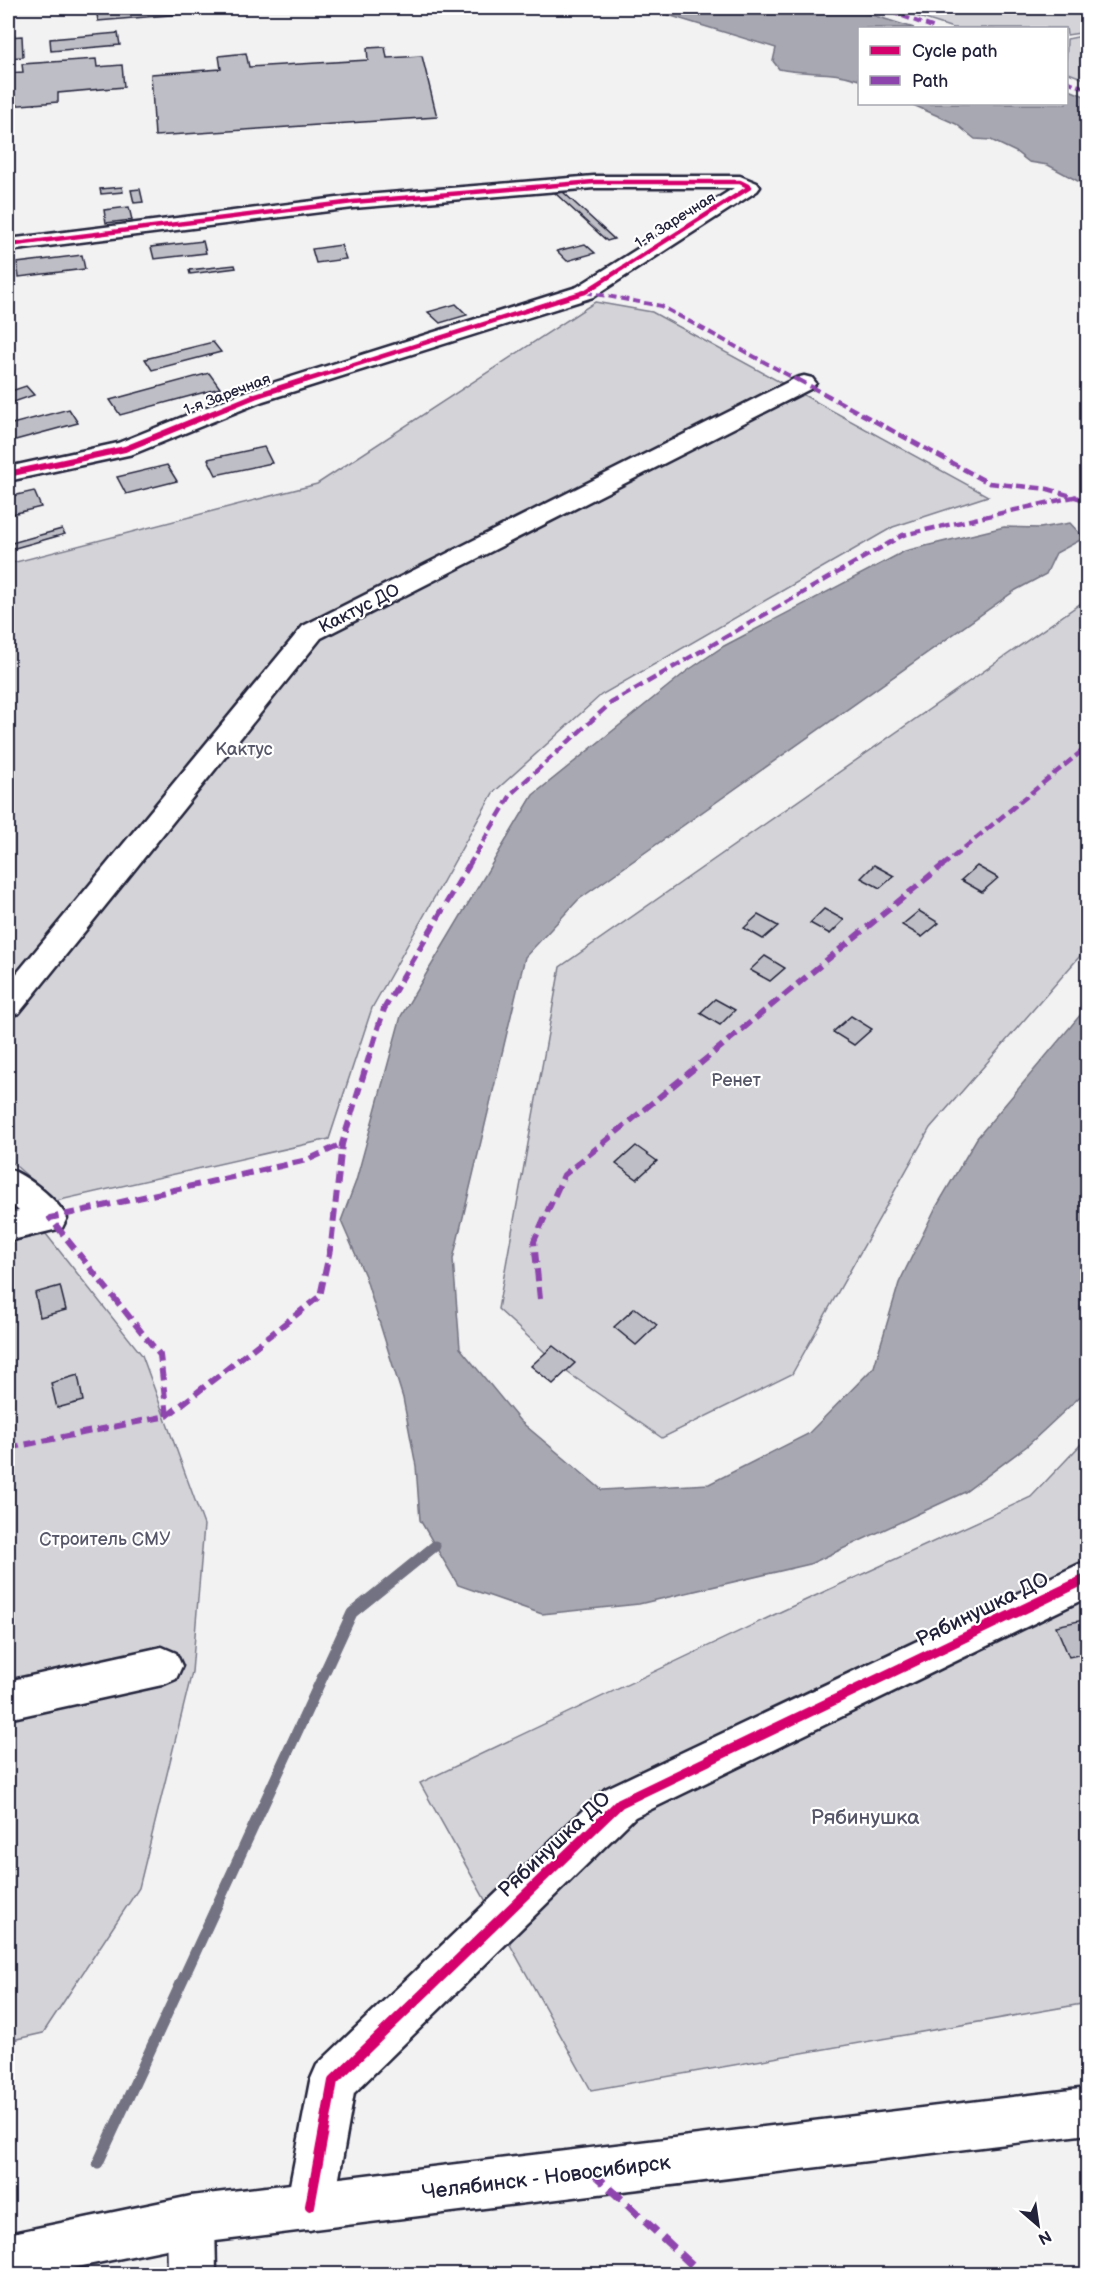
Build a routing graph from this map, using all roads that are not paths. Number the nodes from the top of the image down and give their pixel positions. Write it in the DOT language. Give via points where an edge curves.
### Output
graph roads {
  1 [pos="8,245"];
  2 [pos="804,383"];
  3 [pos="8,474"];
  4 [pos="8,1005"];
  5 [pos="8,1182"];
  6 [pos="8,1227"];
  7 [pos="1088,1578"];
  8 [pos="162,1666"];
  9 [pos="8,1700"];
  10 [pos="1088,2111"];
  11 [pos="310,2206"];
  12 [pos="191,2220"];
  13 [pos="8,2258"];
  14 [pos="192,2274"];
  1 -- 3 [label="main road, 1-я Заречная" via="353,202 594,182 740,182 750,188 585,292 255,396 125,449"];
  2 -- 4 [label="main road, Кактус ДО" via="312,632"];
  5 -- 6 [label="main road" via="50,1218"];
  7 -- 11 [label="main road, Рябинушка ДО" via="620,1803 333,2081"];
  8 -- 9 [label="main road"];
  10 -- 11 [label="main road, Челябинск - Новосибирск"];
  11 -- 12 [label="main road, Челябинск - Новосибирск"];
  12 -- 13 [label="main road, Челябинск - Новосибирск"];
  12 -- 14 [label="main road"];
}
